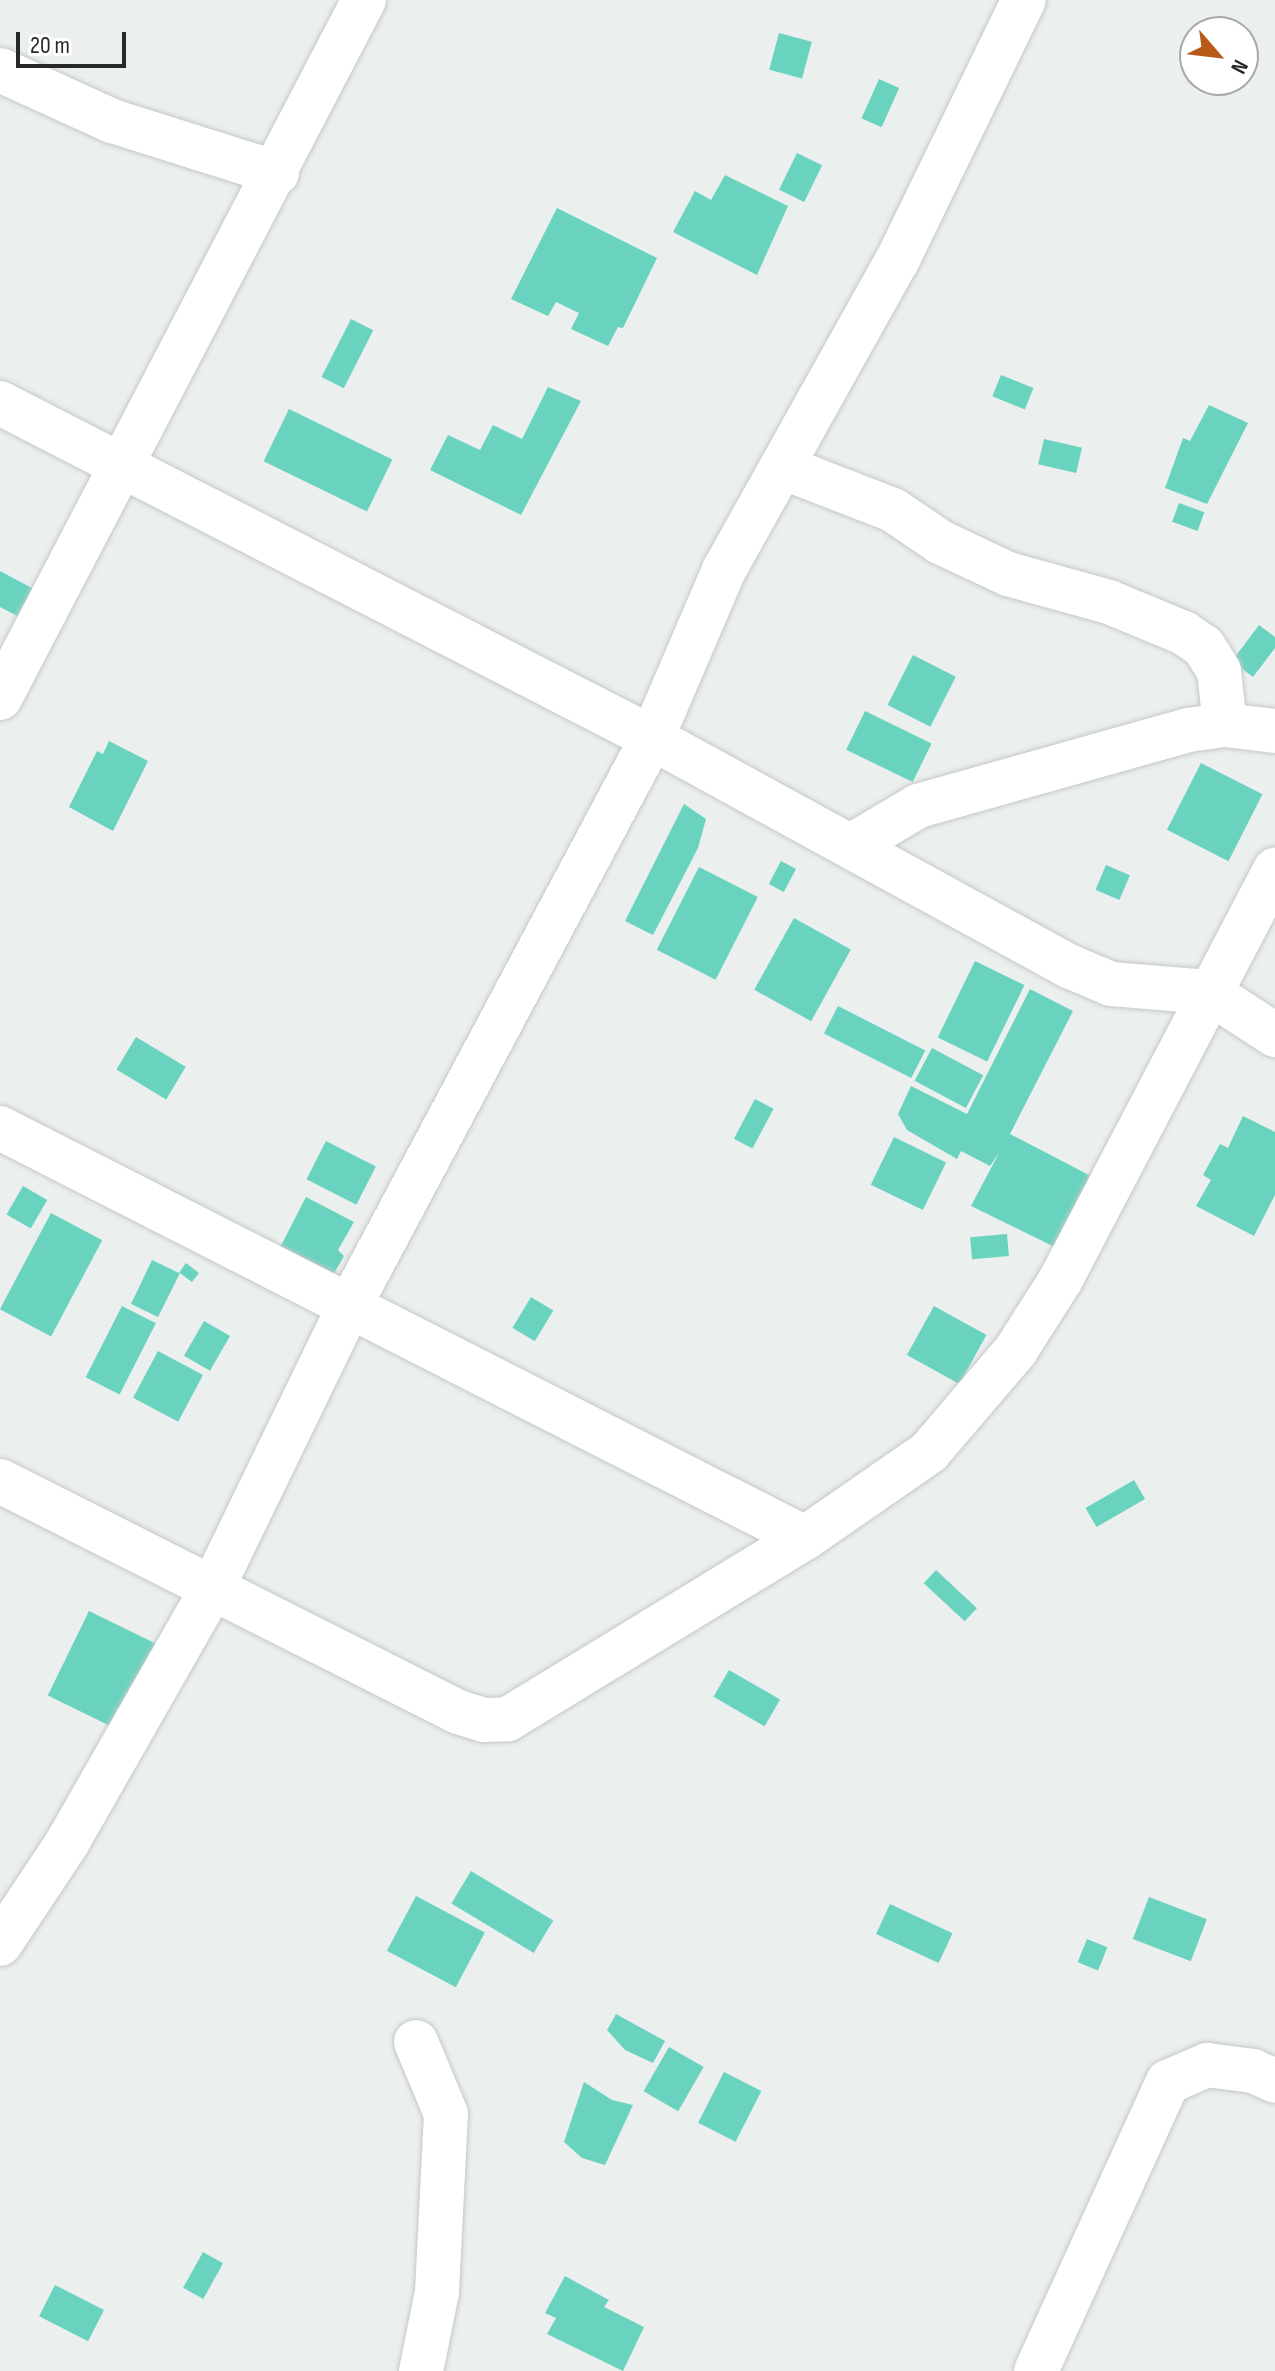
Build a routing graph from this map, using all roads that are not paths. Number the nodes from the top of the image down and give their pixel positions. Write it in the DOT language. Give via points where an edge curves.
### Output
graph roads {
  1 [pos="364,0"];
  2 [pos="1024,0"];
  3 [pos="0,70"];
  4 [pos="277,173"];
  5 [pos="0,403"];
  6 [pos="123,466"];
  7 [pos="782,467"];
  8 [pos="0,698"];
  9 [pos="1225,725"];
  10 [pos="1275,731"];
  11 [pos="652,738"];
  12 [pos="851,846"];
  13 [pos="1275,869"];
  14 [pos="1209,992"];
  15 [pos="1275,1035"];
  16 [pos="0,1128"];
  17 [pos="349,1307"];
  18 [pos="0,1481"];
  19 [pos="805,1538"];
  20 [pos="211,1591"];
  21 [pos="0,1944"];
  22 [pos="416,2042"];
  23 [pos="1275,2081"];
  24 [pos="421,2371"];
  25 [pos="1036,2371"];
  1 -- 4 [label="street"];
  2 -- 7 [label="street" via="897,261"];
  3 -- 4 [label="street" via="112,121"];
  4 -- 6 [label="street"];
  5 -- 6 [label="street"];
  6 -- 8 [label="street"];
  6 -- 11 [label="street"];
  7 -- 9 [label="street" via="882,505 940,542 1008,574 1109,602 1184,633 1204,647 1219,671"];
  7 -- 11 [label="street" via="724,570"];
  9 -- 10 [label="street"];
  9 -- 12 [label="street" via="1188,730 918,806"];
  11 -- 12 [label="street"];
  11 -- 17 [label="street"];
  12 -- 14 [label="street" via="1111,984"];
  13 -- 14 [label="street"];
  14 -- 15 [label="street"];
  14 -- 19 [label="street" via="1061,1279 1016,1350 929,1452"];
  16 -- 17 [label="street"];
  17 -- 19 [label="street"];
  17 -- 20 [label="street"];
  18 -- 20 [label="street"];
  19 -- 20 [label="street" via="508,1719 484,1720 458,1712"];
  20 -- 21 [label="street" via="67,1843"];
  22 -- 24 [label="street" via="446,2114 437,2292"];
  23 -- 25 [label="street" via="1253,2071 1207,2065 1168,2082"];
}
